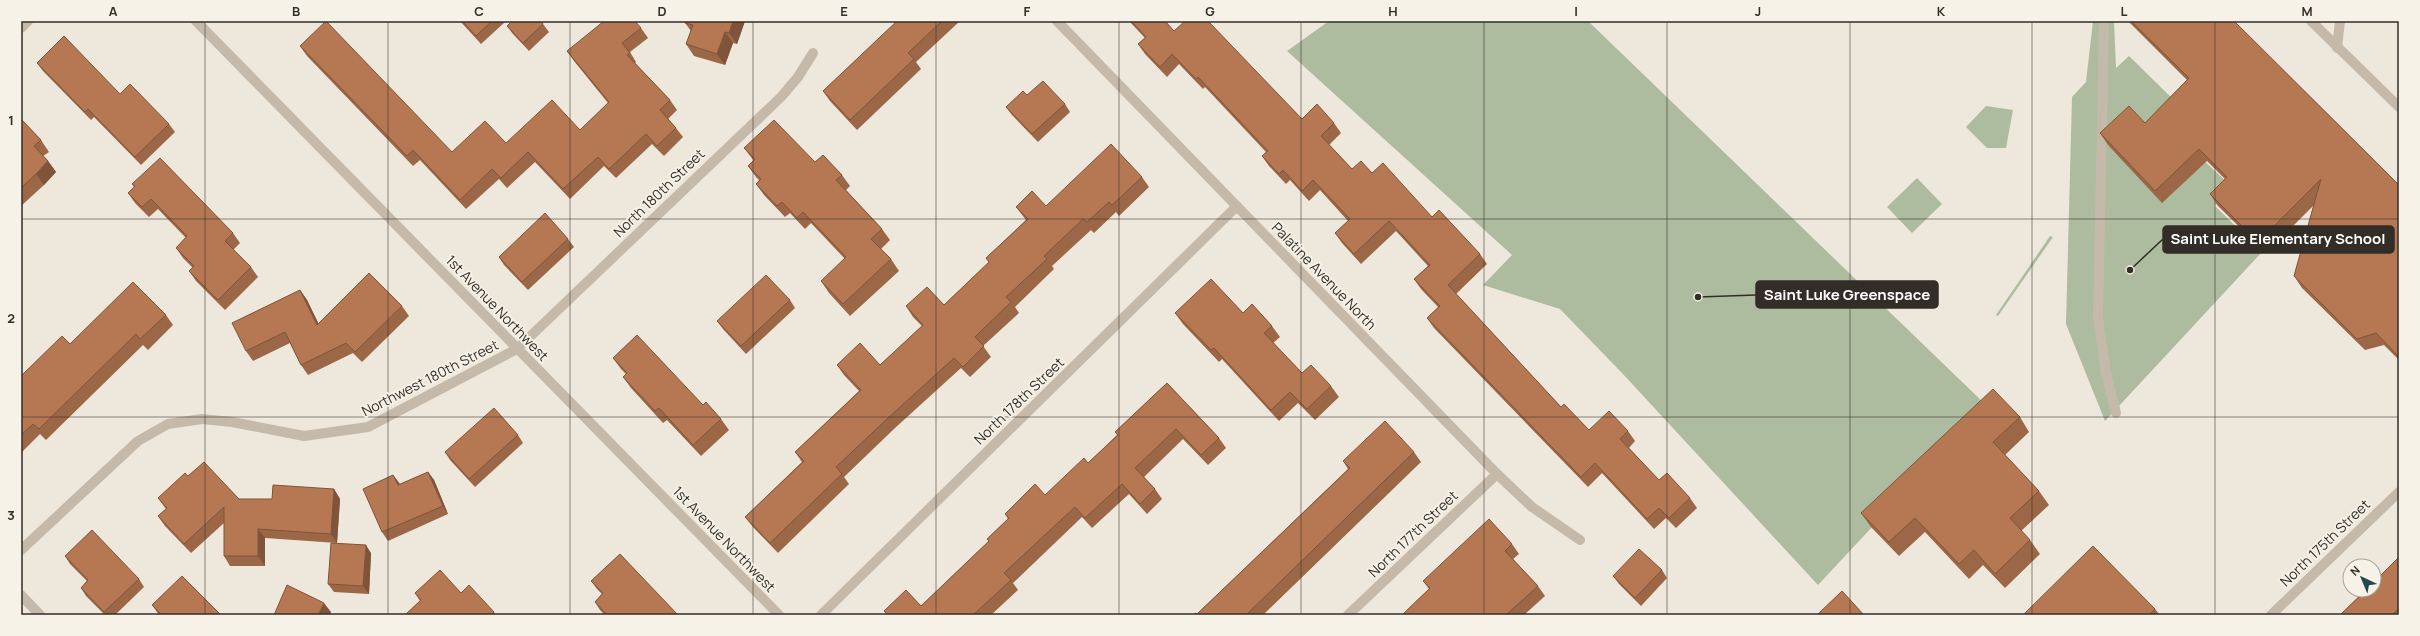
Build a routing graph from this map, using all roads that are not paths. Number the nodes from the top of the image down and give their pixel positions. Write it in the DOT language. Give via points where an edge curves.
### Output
graph roads {
  1 [pos="28,21"];
  2 [pos="196,21"];
  3 [pos="1057,21"];
  4 [pos="2104,21"];
  5 [pos="2311,21"];
  6 [pos="2340,21"];
  7 [pos="21,28"];
  8 [pos="2337,48"];
  9 [pos="813,53"];
  10 [pos="2399,108"];
  11 [pos="1237,206"];
  12 [pos="517,349"];
  13 [pos="2116,413"];
  14 [pos="1497,474"];
  15 [pos="2399,492"];
  16 [pos="1580,540"];
  17 [pos="21,550"];
  18 [pos="21,595"];
  19 [pos="40,615"];
  20 [pos="779,615"];
  21 [pos="821,615"];
  22 [pos="1348,615"];
  23 [pos="2271,615"];
  1 -- 7 [label="street"];
  2 -- 12 [label="street, 1st Avenue Northwest"];
  3 -- 11 [label="street, Palatine Avenue North"];
  4 -- 13 [label="street" via="2098,318 2106,373"];
  5 -- 8 [label="street"];
  6 -- 8 [label="street"];
  8 -- 10 [label="street"];
  9 -- 12 [label="street, North 180th Street" via="798,78 781,97"];
  11 -- 14 [label="street, Palatine Avenue North"];
  11 -- 21 [label="street, North 178th Street"];
  12 -- 17 [label="street, Northwest 180th Street" via="368,427 304,436 202,419 168,424 138,441"];
  12 -- 20 [label="street, 1st Avenue Northwest"];
  14 -- 16 [label="street, Palatine Avenue North" via="1532,507"];
  14 -- 22 [label="street, North 177th Street"];
  15 -- 23 [label="street, North 175th Street"];
  18 -- 19 [label="street"];
}
